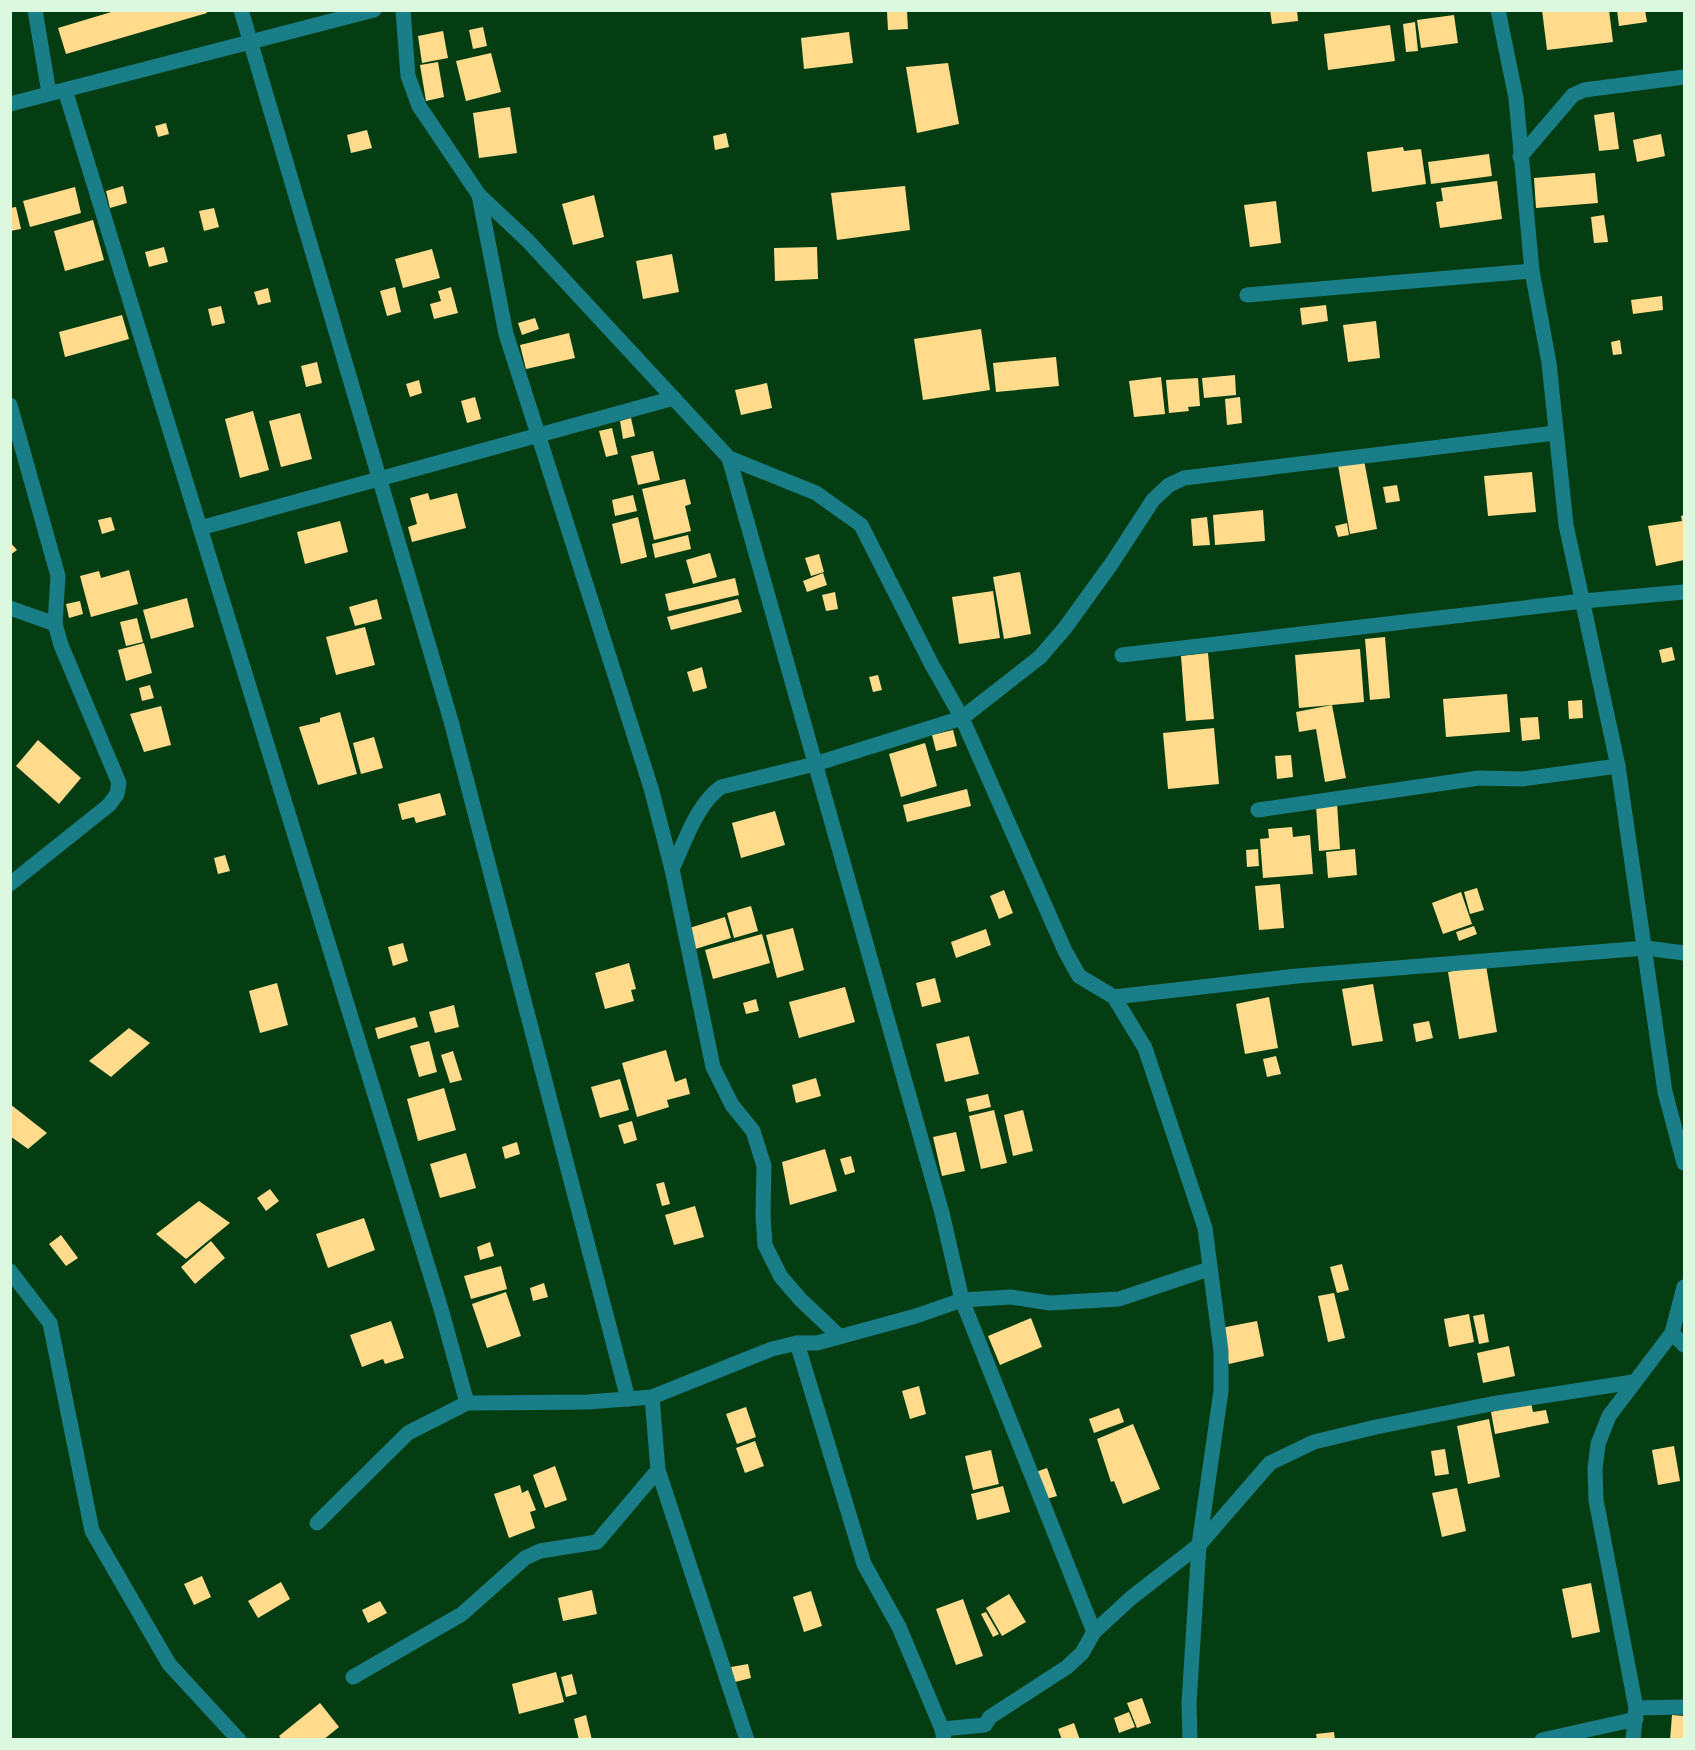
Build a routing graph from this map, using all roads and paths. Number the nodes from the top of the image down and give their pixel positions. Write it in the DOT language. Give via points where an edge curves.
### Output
graph roads {
  1 [pos="35,10"];
  2 [pos="241,10"];
  3 [pos="374,10"];
  4 [pos="403,10"];
  5 [pos="1498,10"];
  6 [pos="251,42"];
  7 [pos="1684,77"];
  8 [pos="65,90"];
  9 [pos="49,93"];
  10 [pos="10,104"];
  11 [pos="1520,157"];
  12 [pos="479,195"];
  13 [pos="1532,271"];
  14 [pos="1247,295"];
  15 [pos="674,398"];
  16 [pos="10,405"];
  17 [pos="1555,433"];
  18 [pos="539,435"];
  19 [pos="729,458"];
  20 [pos="380,479"];
  21 [pos="200,528"];
  22 [pos="1684,592"];
  23 [pos="1583,601"];
  24 [pos="10,608"];
  25 [pos="55,624"];
  26 [pos="1122,655"];
  27 [pos="962,718"];
  28 [pos="815,764"];
  29 [pos="1618,766"];
  30 [pos="1258,810"];
  31 [pos="672,869"];
  32 [pos="10,884"];
  33 [pos="1646,948"];
  34 [pos="1684,952"];
  35 [pos="1114,997"];
  36 [pos="1684,1163"];
  37 [pos="1209,1269"];
  38 [pos="10,1271"];
  39 [pos="1684,1287"];
  40 [pos="962,1300"];
  41 [pos="1672,1333"];
  42 [pos="839,1336"];
  43 [pos="797,1343"];
  44 [pos="1684,1345"];
  45 [pos="1633,1382"];
  46 [pos="652,1397"];
  47 [pos="628,1399"];
  48 [pos="467,1403"];
  49 [pos="658,1470"];
  50 [pos="317,1523"];
  51 [pos="1199,1545"];
  52 [pos="1094,1632"];
  53 [pos="353,1677"];
  54 [pos="1684,1707"];
  55 [pos="1636,1713"];
  56 [pos="943,1734"];
  57 [pos="239,1740"];
  58 [pos="747,1740"];
  59 [pos="1190,1740"];
  60 [pos="1542,1740"];
  61 [pos="1633,1740"];
  1 -- 9 [label="street"];
  2 -- 6 [label="street"];
  3 -- 6 [label="street"];
  4 -- 12 [label="street" via="408,76 419,106"];
  5 -- 11 [label="street" via="1516,98"];
  6 -- 8 [label="street"];
  6 -- 20 [label="street"];
  7 -- 11 [label="street" via="1584,90 1573,95"];
  8 -- 9 [label="street"];
  8 -- 21 [label="street"];
  9 -- 10 [label="street"];
  11 -- 13 [label="street"];
  12 -- 15 [label="street"];
  12 -- 18 [label="street" via="506,334"];
  13 -- 14 [label="street"];
  13 -- 17 [label="street"];
  15 -- 18 [label="street"];
  15 -- 19 [label="street"];
  16 -- 25 [label="street" via="58,576"];
  17 -- 23 [label="street" via="1566,525"];
  17 -- 27 [label="street" via="1184,478 1169,485 1153,500 1065,628 1040,657"];
  18 -- 20 [label="street"];
  18 -- 31 [label="street" via="651,788"];
  19 -- 27 [label="street" via="816,493 861,525"];
  19 -- 28 [label="street"];
  20 -- 21 [label="street"];
  20 -- 47 [label="street" via="454,732"];
  21 -- 48 [label="street"];
  22 -- 23 [label="street"];
  23 -- 26 [label="street"];
  23 -- 29 [label="street"];
  24 -- 25 [label="street"];
  25 -- 32 [label="street" via="119,783 109,805"];
  27 -- 28 [label="street"];
  27 -- 35 [label="street" via="1065,951 1079,976"];
  28 -- 31 [label="street" via="721,787 701,810"];
  28 -- 40 [label="street" via="939,1202"];
  29 -- 30 [label="street" via="1522,779 1479,778"];
  29 -- 33 [label="street"];
  31 -- 42 [label="street" via="713,1068 732,1104 753,1131 764,1166 765,1245 781,1277"];
  33 -- 34 [label="street"];
  33 -- 35 [label="street" via="1297,976"];
  33 -- 36 [label="street" via="1665,1092"];
  35 -- 37 [label="street" via="1145,1048 1160,1087 1205,1228"];
  37 -- 40 [label="street" via="1110,1300"];
  37 -- 51 [label="street" via="1221,1351 1221,1391"];
  38 -- 57 [label="street" via="50,1323 92,1532 169,1664"];
  39 -- 41 [label="street"];
  40 -- 42 [label="street"];
  40 -- 52 [label="street"];
  41 -- 44 [label="street"];
  41 -- 45 [label="street"];
  42 -- 43 [label="street" via="817,1343"];
  43 -- 46 [label="street" via="772,1349"];
  43 -- 56 [label="street" via="864,1564 898,1627"];
  45 -- 51 [label="street" via="1491,1404 1314,1442 1270,1463"];
  45 -- 55 [label="street" via="1609,1416 1598,1444 1595,1469 1596,1500"];
  46 -- 47 [label="street"];
  46 -- 49 [label="street"];
  47 -- 48 [label="street"];
  48 -- 50 [label="street" via="408,1432"];
  49 -- 53 [label="street" via="597,1542 540,1551 525,1558 462,1614"];
  49 -- 58 [label="street"];
  51 -- 52 [label="street"];
  51 -- 59 [label="street"];
  52 -- 56 [label="street" via="1082,1653 1067,1667 990,1717 984,1725"];
  54 -- 55 [label="street"];
  55 -- 60 [label="street"];
  55 -- 61 [label="street"];
}
